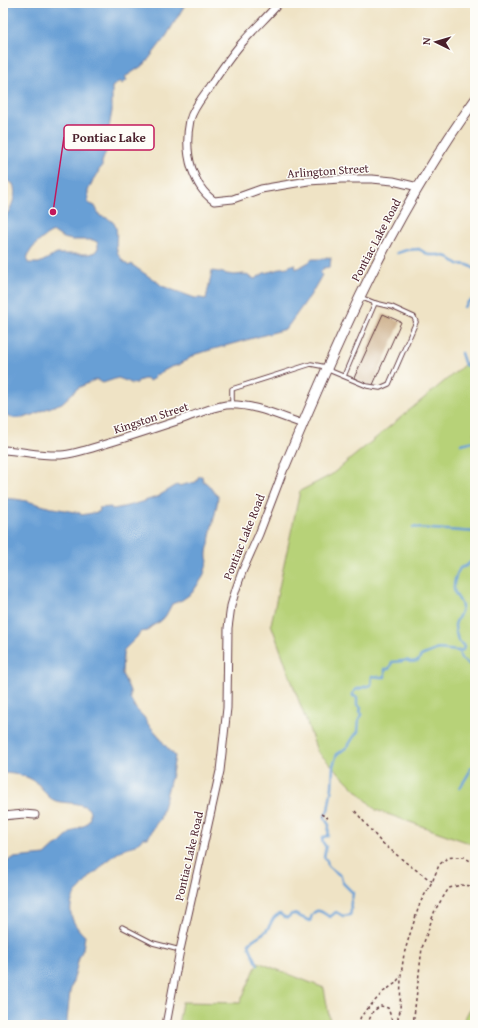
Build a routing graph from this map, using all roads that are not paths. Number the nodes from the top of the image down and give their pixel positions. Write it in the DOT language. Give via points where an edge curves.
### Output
graph roads {
  1 [pos="279,3"];
  2 [pos="475,100"];
  3 [pos="418,187"];
  4 [pos="359,296"];
  5 [pos="375,303"];
  6 [pos="327,368"];
  7 [pos="344,376"];
  8 [pos="232,405"];
  9 [pos="303,424"];
  10 [pos="3,450"];
  11 [pos="285,466"];
  12 [pos="35,815"];
  13 [pos="3,816"];
  14 [pos="122,927"];
  15 [pos="180,950"];
  16 [pos="166,1025"];
  1 -- 3 [label="street, Arlington Street" via="227,61 190,119 190,163 206,195 214,200 233,198 261,189 308,181 341,179 393,181"];
  2 -- 3 [label="street, Pontiac Lake Road"];
  3 -- 4 [label="street, Pontiac Lake Road"];
  4 -- 5 [label="lane"];
  4 -- 6 [label="street, Pontiac Lake Road"];
  5 -- 7 [label="lane"];
  5 -- 7 [label="lane" via="414,317 416,322 389,384 380,388 367,386"];
  6 -- 7 [label="lane"];
  6 -- 8 [label="lane" via="311,364 232,389"];
  6 -- 9 [label="street, Pontiac Lake Road"];
  8 -- 9 [label="street, Kingston Street" via="260,410"];
  8 -- 10 [label="street, Kingston Street" via="84,450 61,454"];
  9 -- 11 [label="street, Pontiac Lake Road"];
  11 -- 15 [label="street, Pontiac Lake Road" via="231,606 228,628 227,708 220,771"];
  12 -- 13 [label="street"];
  14 -- 15 [label="lane" via="153,944"];
  15 -- 16 [label="street, Pontiac Lake Road"];
}
